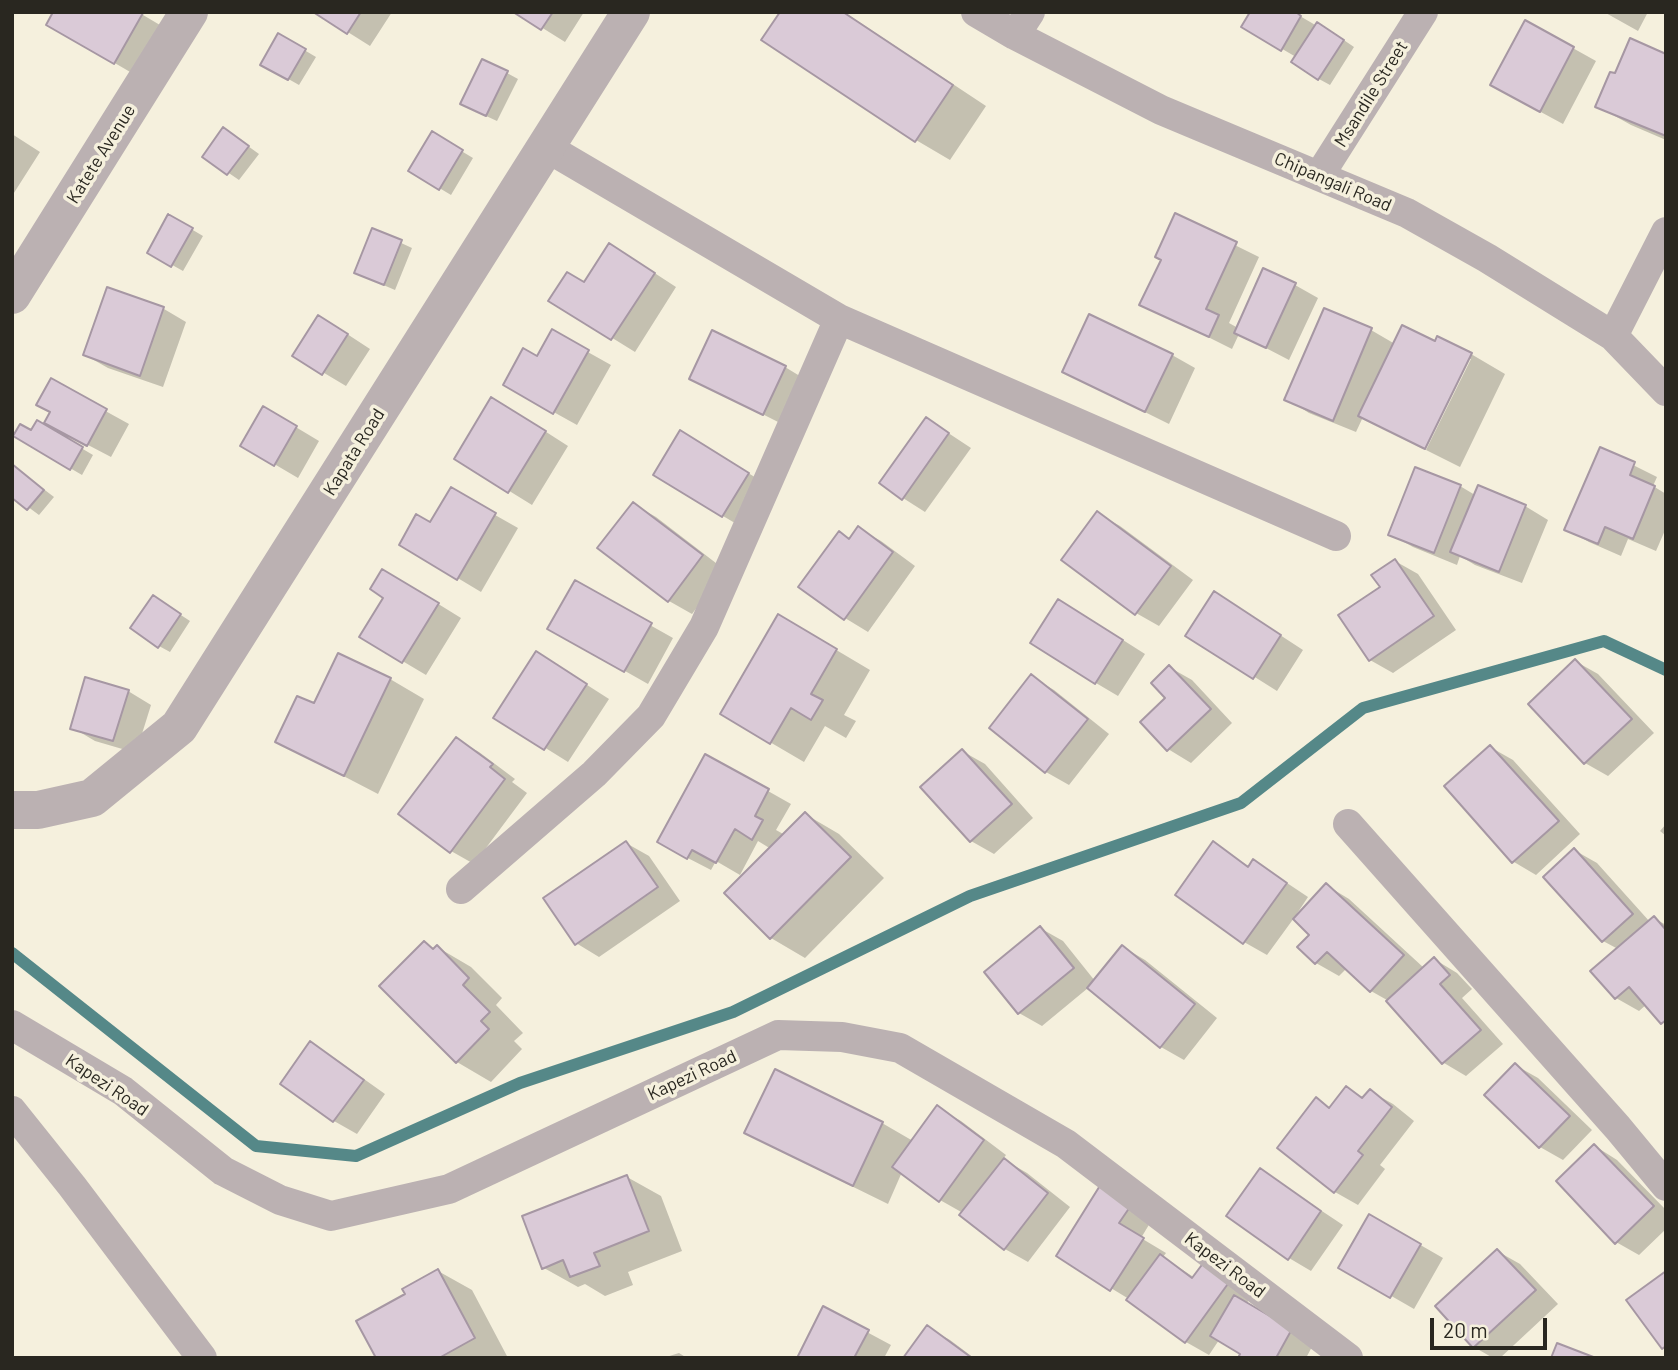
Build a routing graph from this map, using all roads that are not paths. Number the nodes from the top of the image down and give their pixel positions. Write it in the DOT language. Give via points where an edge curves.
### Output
graph roads {
  1 [pos="189,12"];
  2 [pos="631,12"];
  3 [pos="976,12"];
  4 [pos="1423,12"];
  5 [pos="1022,24"];
  6 [pos="547,147"];
  7 [pos="1319,176"];
  8 [pos="1666,232"];
  9 [pos="12,295"];
  10 [pos="839,319"];
  11 [pos="1613,337"];
  12 [pos="1666,391"];
  13 [pos="1336,536"];
  14 [pos="12,810"];
  15 [pos="1348,824"];
  16 [pos="461,889"];
  17 [pos="12,1025"];
  18 [pos="12,1111"];
  19 [pos="1666,1186"];
  20 [pos="202,1358"];
  21 [pos="1348,1358"];
  1 -- 9 [label="street, Katete Avenue"];
  2 -- 6 [label="street, Kapata Road"];
  3 -- 5 [label="street, Chipangali Road"];
  4 -- 7 [label="street, Msandile Street"];
  5 -- 7 [label="street, Chipangali Road" via="1161,110"];
  6 -- 10 [label="street"];
  6 -- 14 [label="street, Kapata Road" via="179,727 92,798 38,810"];
  7 -- 11 [label="street, Chipangali Road" via="1407,213"];
  8 -- 11 [label="street"];
  10 -- 13 [label="street"];
  10 -- 16 [label="street" via="704,628 651,716 594,774"];
  11 -- 12 [label="street, Chipangali Road"];
  15 -- 19 [label="street"];
  17 -- 21 [label="street, Kapezi Road" via="123,1091 223,1171 280,1200 331,1216 450,1189 778,1035 842,1037 900,1048 1066,1144"];
  18 -- 20 [label="street"];
}
